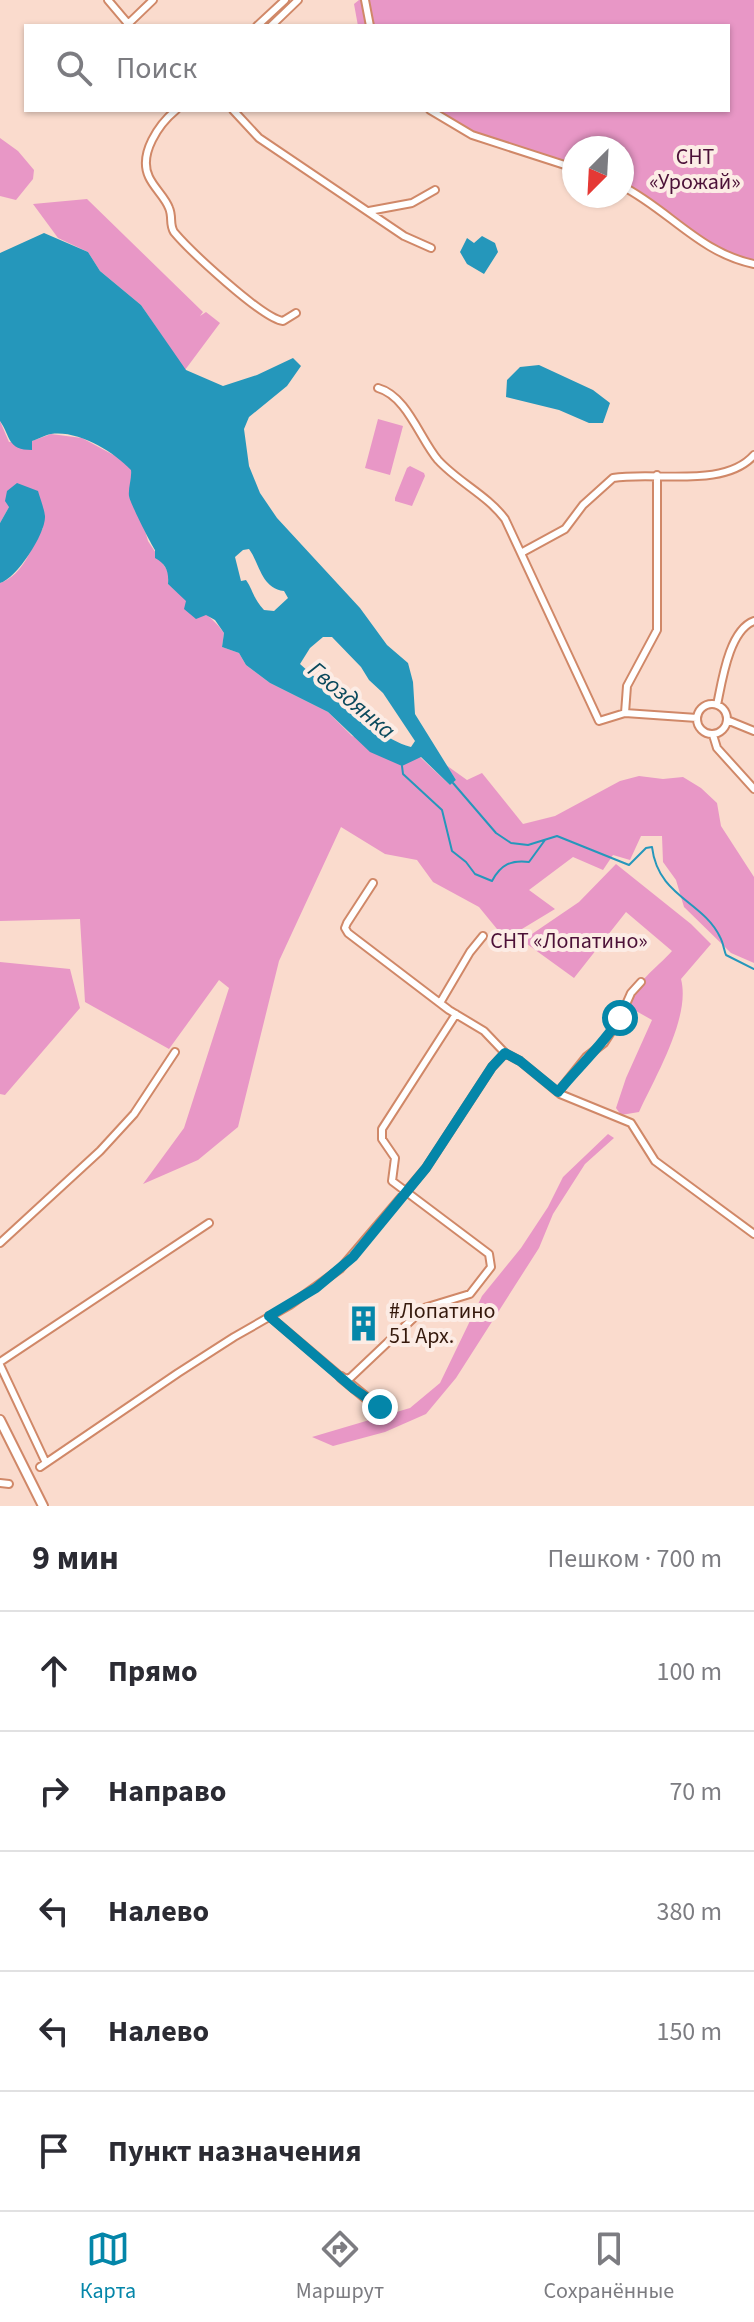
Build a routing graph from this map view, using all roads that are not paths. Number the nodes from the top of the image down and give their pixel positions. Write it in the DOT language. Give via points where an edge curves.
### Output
graph roads {
  1 [pos="108,0"];
  2 [pos="153,0"];
  3 [pos="285,0"];
  4 [pos="298,0"];
  5 [pos="365,0"];
  6 [pos="127,24"];
  7 [pos="129,24"];
  8 [pos="259,24"];
  9 [pos="273,24"];
  10 [pos="370,24"];
  11 [pos="174,112"];
  12 [pos="235,112"];
  13 [pos="433,112"];
  14 [pos="562,164"];
  15 [pos="435,190"];
  16 [pos="634,193"];
  17 [pos="369,211"];
  18 [pos="431,248"];
  19 [pos="754,264"];
  20 [pos="296,313"];
  21 [pos="378,388"];
  22 [pos="754,455"];
  23 [pos="657,475"];
  24 [pos="521,553"];
  25 [pos="754,621"];
  26 [pos="717,705"];
  27 [pos="625,713"];
  28 [pos="697,718"];
  29 [pos="727,720"];
  30 [pos="752,727"];
  31 [pos="713,735"];
  32 [pos="754,789"];
  33 [pos="373,883"];
  34 [pos="483,936"];
  35 [pos="641,982"];
  36 [pos="440,1003"];
  37 [pos="456,1014"];
  38 [pos="175,1052"];
  39 [pos="505,1053"];
  40 [pos="558,1092"];
  41 [pos="406,1193"];
  42 [pos="209,1223"];
  43 [pos="754,1234"];
  44 [pos="0,1243"];
  45 [pos="269,1316"];
  46 [pos="0,1364"];
  47 [pos="341,1377"];
  48 [pos="381,1410"];
  49 [pos="0,1420"];
  50 [pos="0,1483"];
  51 [pos="9,1484"];
  52 [pos="43,1506"];
  1 -- 6 [label="street"];
  2 -- 7 [label="street"];
  3 -- 8 [label="street"];
  4 -- 9 [label="street"];
  5 -- 10 [label="street"];
  11 -- 20 [label="street" via="146,158 150,179 170,209 174,232 271,318 283,321"];
  12 -- 17 [label="street" via="251,132"];
  13 -- 14 [label="street" via="472,135"];
  15 -- 17 [label="street" via="412,203"];
  16 -- 19 [label="street" via="698,241"];
  17 -- 18 [label="street"];
  21 -- 24 [label="street" via="399,403 446,468 499,512"];
  22 -- 23 [label="street" via="733,471"];
  23 -- 24 [label="street" via="613,478 565,529"];
  23 -- 27 [label="street" via="657,630 627,686"];
  24 -- 27 [label="street" via="599,721"];
  25 -- 26 [label="street" via="747,623 730,649"];
  26 -- 28 [label="street" via="705,706"];
  26 -- 29 [label="street"];
  27 -- 28 [label="street"];
  28 -- 31 [label="street" via="703,732"];
  29 -- 30 [label="street"];
  29 -- 31 [label="street"];
  31 -- 32 [label="street" via="717,748"];
  33 -- 36 [label="street" via="345,928"];
  34 -- 36 [label="street"];
  35 -- 40 [label="street" via="604,1043"];
  36 -- 37 [label="street"];
  37 -- 39 [label="street" via="484,1031"];
  37 -- 41 [label="street" via="382,1129 382,1139 395,1158 392,1181"];
  38 -- 44 [label="street" via="134,1114"];
  39 -- 40 [label="street"];
  39 -- 41 [label="street"];
  40 -- 43 [label="street" via="631,1123 655,1161"];
  41 -- 45 [label="street" via="340,1269"];
  41 -- 47 [label="street" via="489,1254 491,1267 470,1294 424,1308 356,1374"];
  42 -- 46 [label="street"];
  45 -- 46 [label="street" via="43,1465"];
  45 -- 47 [label="street"];
  47 -- 48 [label="main road"];
  49 -- 52 [label="main road"];
  50 -- 51 [label="street"];
}
